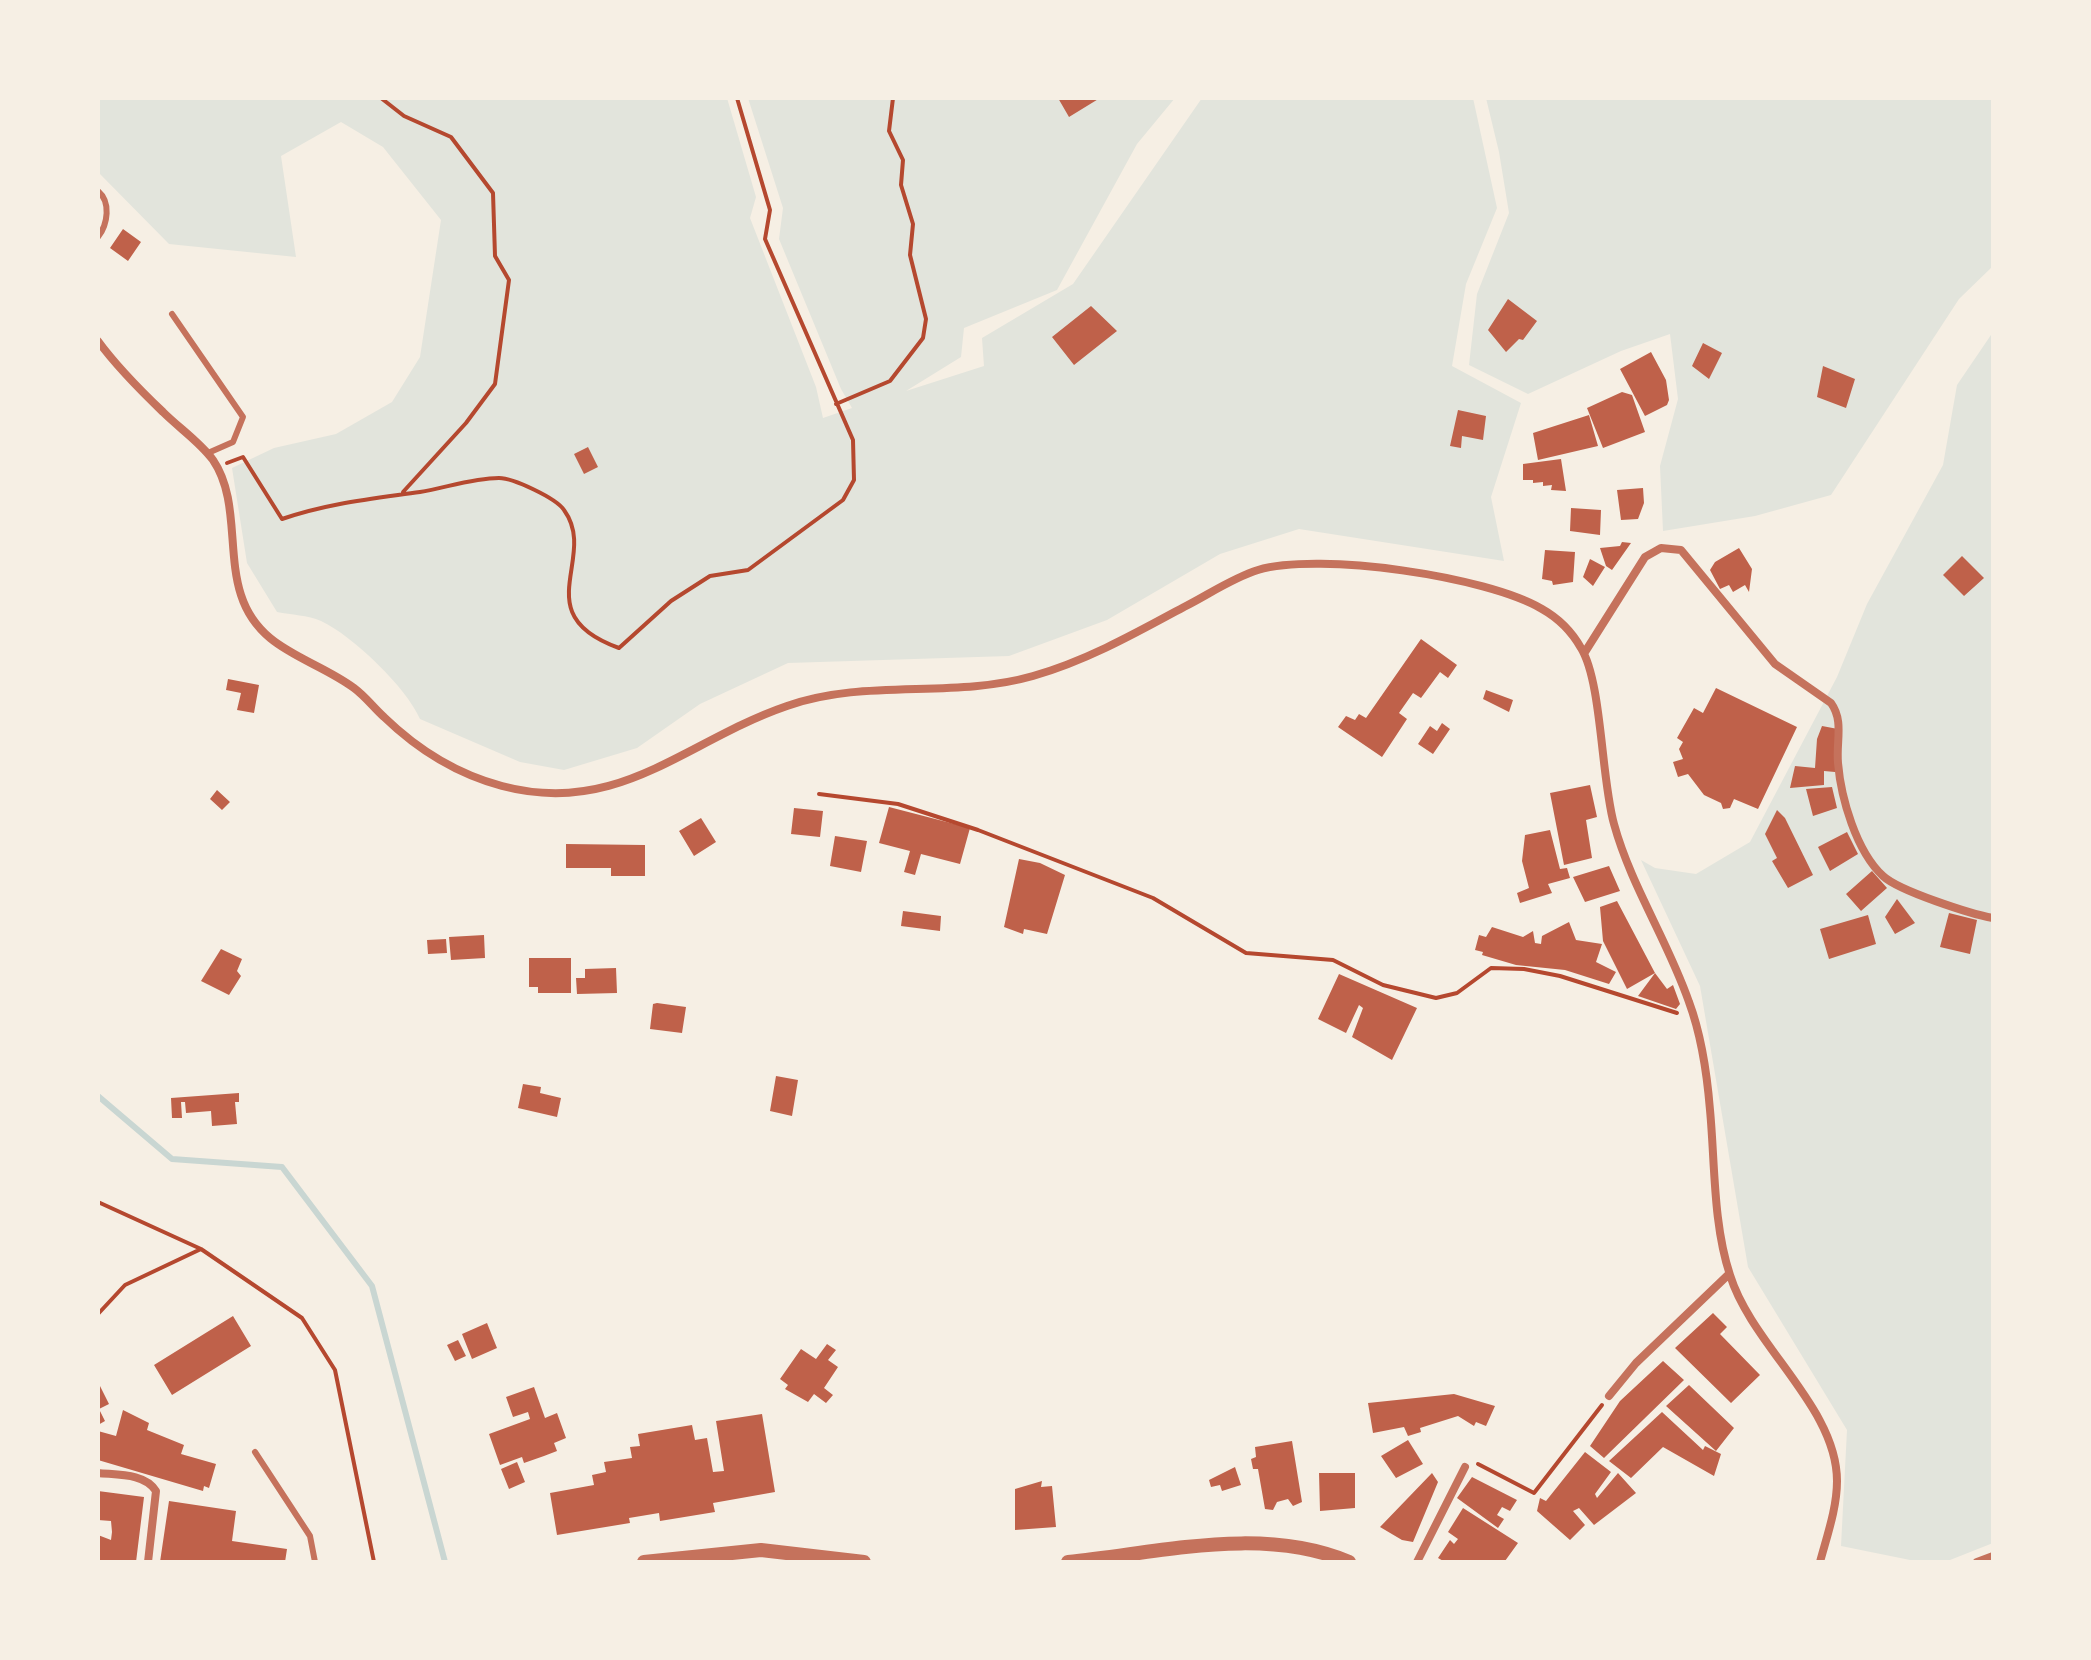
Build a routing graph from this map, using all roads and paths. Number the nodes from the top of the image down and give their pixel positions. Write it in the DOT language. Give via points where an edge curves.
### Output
graph roads {
  1 [pos="381,98"];
  2 [pos="737,98"];
  3 [pos="893,98"];
  4 [pos="98,191"];
  5 [pos="98,237"];
  6 [pos="172,314"];
  7 [pos="98,341"];
  8 [pos="836,404"];
  9 [pos="208,453"];
  10 [pos="243,457"];
  11 [pos="401,494"];
  12 [pos="1585,652"];
  13 [pos="819,794"];
  14 [pos="1993,918"];
  15 [pos="1694,1019"];
  16 [pos="98,1202"];
  17 [pos="201,1249"];
  18 [pos="1729,1274"];
  19 [pos="98,1314"];
  20 [pos="1609,1396"];
  21 [pos="255,1452"];
  22 [pos="1465,1467"];
  23 [pos="98,1473"];
  24 [pos="745,1556"];
  25 [pos="1993,1556"];
  26 [pos="1823,1561"];
  27 [pos="148,1562"];
  28 [pos="315,1562"];
  29 [pos="374,1562"];
  30 [pos="644,1562"];
  31 [pos="864,1562"];
  32 [pos="1068,1562"];
  33 [pos="1349,1562"];
  34 [pos="1417,1562"];
  35 [pos="1977,1562"];
  1 -- 11 [label="path" via="404,116 451,137 493,193 495,256 509,280 495,384"];
  2 -- 8 [label="path" via="770,210 765,239"];
  3 -- 8 [label="path" via="889,131 903,160 901,185 913,224 910,255 925,328 910,358 890,381"];
  4 -- 5 [label="lane" via="106,204"];
  6 -- 9 [label="lane" via="243,417 233,442"];
  7 -- 9 [label="street"];
  8 -- 11 [label="path" via="853,440 854,480 843,500 748,570 710,576 671,601 619,648 594,639 573,613 566,591 573,558 571,530 564,509 536,490 501,477"];
  9 -- 12 [label="street" via="226,491 232,559 253,623 278,647 344,681 454,769 543,793 583,794 635,780 753,717 802,700 971,687 1030,677 1086,657 1245,576 1292,564 1331,564 1492,589 1540,607 1563,624"];
  10 -- 11 [label="path" via="282,519 331,503"];
  12 -- 14 [label="street" via="1645,557 1661,548 1681,550 1775,664 1837,711 1846,805 1867,855 1884,878"];
  12 -- 15 [label="street" via="1620,845"];
  13 -- 15 [label="path" via="898,804 966,825 1153,898 1246,953 1333,960 1383,985 1436,998 1457,993 1491,968 1524,969"];
  15 -- 18 [label="street" via="1707,1080"];
  16 -- 17 [label="path"];
  17 -- 19 [label="path" via="125,1285"];
  17 -- 29 [label="path" via="302,1318 335,1370"];
  18 -- 20 [label="street"];
  18 -- 26 [label="street" via="1749,1319 1830,1442 1837,1484"];
  20 -- 22 [label="path" via="1534,1493 1481,1465"];
  21 -- 28 [label="lane" via="310,1536"];
  22 -- 34 [label="street"];
  23 -- 27 [label="street" via="140,1478 156,1491"];
  24 -- 30 [label="street"];
  24 -- 31 [label="street" via="803,1553"];
  25 -- 35 [label="street"];
  32 -- 33 [label="street" via="1275,1543 1312,1548"];
}
